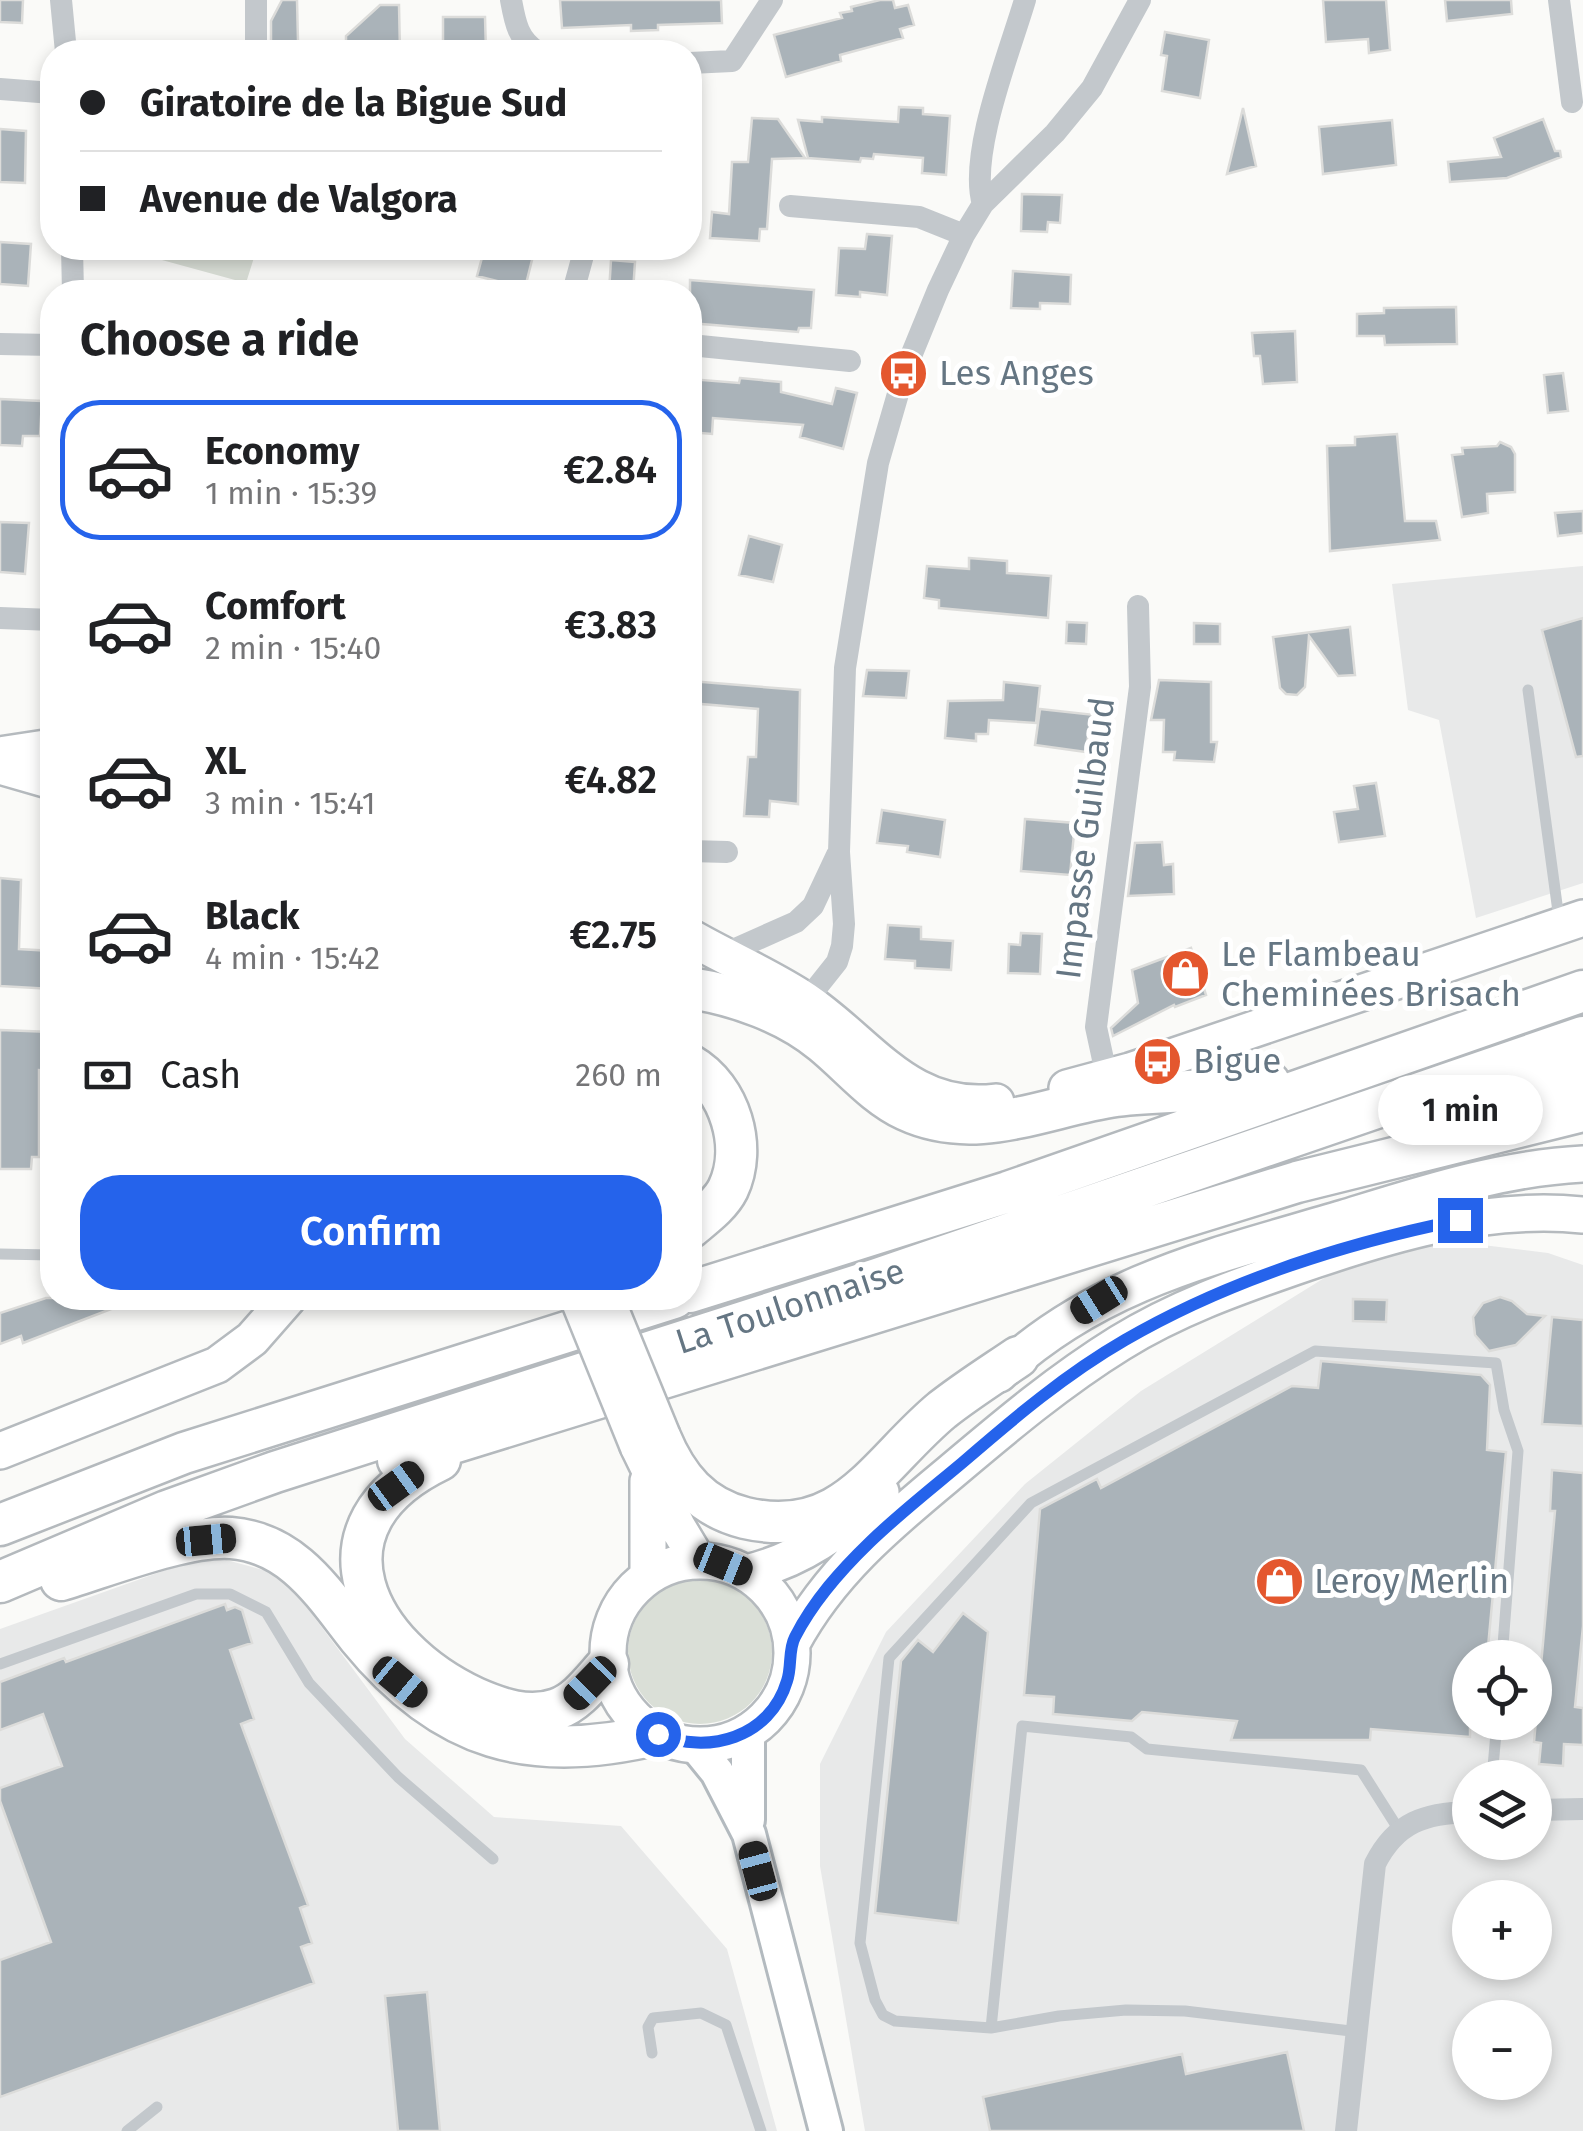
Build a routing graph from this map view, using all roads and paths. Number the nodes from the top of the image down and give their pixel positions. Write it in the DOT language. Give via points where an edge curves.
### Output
graph roads {
  1 [pos="62,0"];
  2 [pos="256,0"];
  3 [pos="511,0"];
  4 [pos="772,0"];
  5 [pos="1025,0"];
  6 [pos="1140,0"];
  7 [pos="1559,0"];
  8 [pos="65,40"];
  9 [pos="256,40"];
  10 [pos="524,40"];
  11 [pos="702,62"];
  12 [pos="0,89"];
  13 [pos="40,91"];
  14 [pos="1572,102"];
  15 [pos="983,204"];
  16 [pos="790,206"];
  17 [pos="964,235"];
  18 [pos="0,344"];
  19 [pos="40,346"];
  20 [pos="702,346"];
  21 [pos="850,361"];
  22 [pos="1138,606"];
  23 [pos="0,618"];
  24 [pos="40,620"];
  25 [pos="1528,690"];
  26 [pos="40,749"];
  27 [pos="0,755"];
  28 [pos="0,766"];
  29 [pos="40,778"];
  30 [pos="702,851"];
  31 [pos="727,852"];
  32 [pos="838,852"];
  33 [pos="1572,922"];
  34 [pos="702,943"];
  35 [pos="724,954"];
  36 [pos="702,991"];
  37 [pos="1583,991"];
  38 [pos="806,1000"];
  39 [pos="1583,1037"];
  40 [pos="1442,1038"];
  41 [pos="1583,1072"];
  42 [pos="702,1073"];
  43 [pos="1107,1078"];
  44 [pos="1583,1096"];
  45 [pos="1583,1111"];
  46 [pos="1572,1164"];
  47 [pos="1298,1182"];
  48 [pos="1583,1216"];
  49 [pos="702,1217"];
  50 [pos="1437,1224"];
  51 [pos="1583,1232"];
  52 [pos="0,1254"];
  53 [pos="40,1256"];
  54 [pos="702,1288"];
  55 [pos="882,1309"];
  56 [pos="277,1310"];
  57 [pos="577,1310"];
  58 [pos="583,1310"];
  59 [pos="605,1310"];
  60 [pos="636,1310"];
  61 [pos="1018,1357"];
  62 [pos="476,1360"];
  63 [pos="511,1426"];
  64 [pos="0,1451"];
  65 [pos="648,1451"];
  66 [pos="0,1525"];
  67 [pos="698,1561"];
  68 [pos="746,1573"];
  69 [pos="648,1576"];
  70 [pos="6,1592"];
  71 [pos="1503,1640"];
  72 [pos="792,1643"];
  73 [pos="0,1664"];
  74 [pos="608,1664"];
  75 [pos="748,1731"];
  76 [pos="676,1740"];
  77 [pos="1583,1809"];
  78 [pos="1552,1810"];
  79 [pos="1452,1812"];
  80 [pos="1399,1830"];
  81 [pos="749,1834"];
  82 [pos="492,1859"];
  83 [pos="991,2028"];
  84 [pos="1359,2032"];
  85 [pos="652,2053"];
  86 [pos="157,2107"];
  87 [pos="127,2131"];
  88 [pos="761,2131"];
  89 [pos="826,2131"];
  90 [pos="1346,2131"];
  1 -- 8 [label="street"];
  2 -- 9 [label="street"];
  3 -- 10 [label="street"];
  4 -- 11 [label="street" via="732,61"];
  5 -- 15 [label="street" via="981,152"];
  6 -- 15 [label="street" via="1092,88"];
  7 -- 14 [label="street"];
  12 -- 13 [label="street"];
  15 -- 17 [label="street"];
  16 -- 17 [label="street" via="919,217"];
  17 -- 32 [label="street" via="904,373 878,463 845,668"];
  18 -- 19 [label="street"];
  20 -- 21 [label="street"];
  22 -- 43 [label="street, Impasse Guilbaud" via="1140,687 1096,1027"];
  23 -- 24 [label="street"];
  25 -- 33 [label="lane"];
  26 -- 27 [label="main road"];
  28 -- 29 [label="main road"];
  30 -- 31 [label="street"];
  32 -- 35 [label="street" via="814,906 796,922"];
  32 -- 38 [label="street" via="842,946"];
  33 -- 43 [label="main road"];
  34 -- 35 [label="main road"];
  35 -- 38 [label="main road"];
  36 -- 40 [label="highway" via="794,1023 907,1111 967,1124 1113,1097 1248,1087"];
  37 -- 40 [label="highway, La Toulonnaise"];
  38 -- 43 [label="main road" via="903,1080 943,1100 1004,1100"];
  39 -- 70 [label="highway, La Toulonnaise" via="877,1279 275,1472 167,1511"];
  40 -- 54 [label="highway, La Toulonnaise" via="1008,1192"];
  41 -- 55 [label="highway"];
  42 -- 49 [label="highway" via="722,1096 734,1141 728,1187"];
  44 -- 47 [label="street"];
  45 -- 47 [label="highway"];
  46 -- 61 [label="main road" via="1420,1195 1165,1271 1099,1300"];
  47 -- 55 [label="highway"];
  48 -- 50 [label="main road" via="1514,1213"];
  50 -- 51 [label="street"];
  50 -- 72 [label="main road" via="1217,1294 1077,1370 871,1541 809,1611"];
  52 -- 53 [label="lane"];
  55 -- 63 [label="highway"];
  56 -- 64 [label="main road" via="217,1365"];
  57 -- 62 [label="highway"];
  58 -- 65 [label="main road, bridge"];
  59 -- 65 [label="highway, bridge"];
  60 -- 62 [label="highway, La Toulonnaise"];
  61 -- 65 [label="highway" via="942,1410 859,1492 813,1519 759,1521 724,1512"];
  61 -- 68 [label="main road" via="843,1527 800,1554"];
  62 -- 66 [label="highway, La Toulonnaise" via="184,1453"];
  63 -- 70 [label="highway" via="171,1532"];
  63 -- 74 [label="highway" via="414,1473 384,1500 364,1541 368,1596 385,1629 412,1658 444,1682 505,1710 558,1709"];
  65 -- 67 [label="main road"];
  65 -- 69 [label="main road"];
  67 -- 68 [label="main road"];
  67 -- 69 [label="main road"];
  68 -- 72 [label="main road" via="777,1603"];
  69 -- 74 [label="main road" via="616,1615"];
  70 -- 76 [label="highway" via="180,1545 252,1541 315,1580 400,1682 482,1734 555,1748"];
  71 -- 83 [label="lane" via="1518,1451 1496,1363 1315,1351 1031,1503 888,1658 860,1944 883,2015"];
  72 -- 75 [label="main road" via="778,1702"];
  73 -- 82 [label="lane" via="196,1594 230,1594 266,1612 309,1684 398,1777"];
  74 -- 76 [label="main road" via="624,1706 639,1722"];
  75 -- 76 [label="main road" via="723,1742"];
  75 -- 81 [label="main road"];
  76 -- 81 [label="main road" via="717,1772"];
  77 -- 78 [label="street"];
  79 -- 80 [label="street"];
  80 -- 83 [label="lane" via="1361,1770 1147,1748 1130,1736 1022,1726"];
  80 -- 84 [label="street" via="1376,1864"];
  81 -- 89 [label="main road"];
  83 -- 84 [label="lane" via="1126,2010"];
  84 -- 90 [label="street"];
  85 -- 88 [label="lane" via="653,2018 701,2012 726,2024"];
  86 -- 87 [label="lane"];
}
